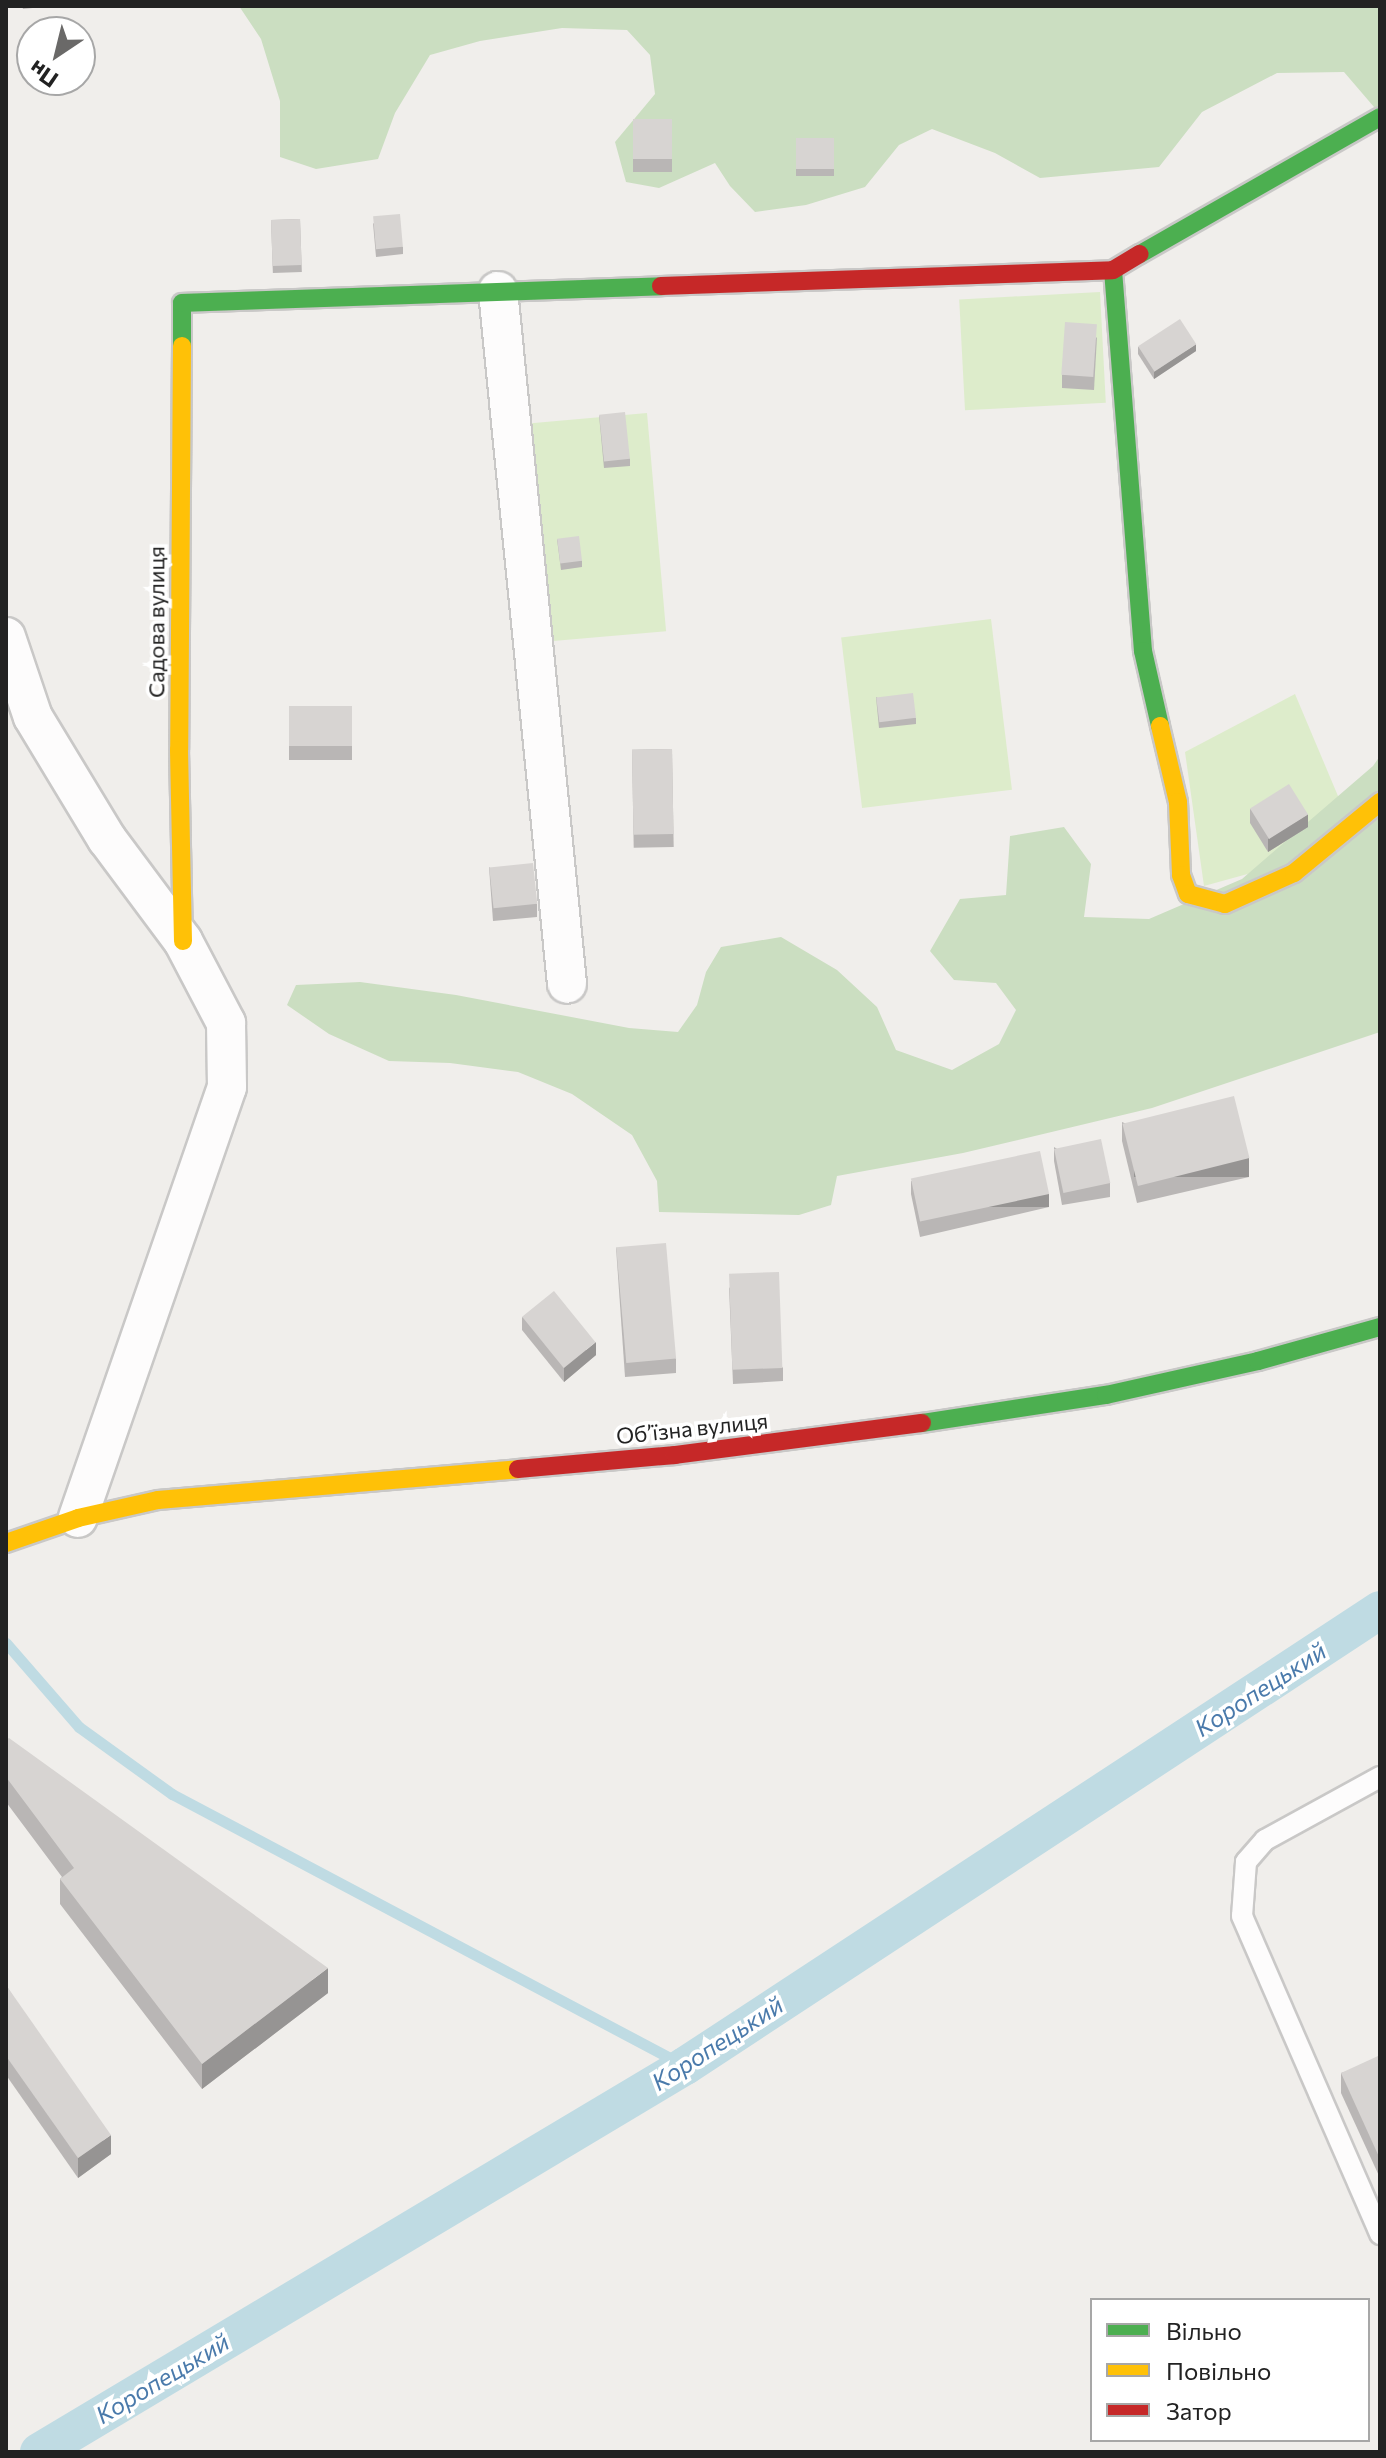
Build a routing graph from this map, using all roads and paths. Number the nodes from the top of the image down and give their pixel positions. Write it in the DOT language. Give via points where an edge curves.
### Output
graph roads {
  1 [pos="1380,118"];
  2 [pos="1113,270"];
  3 [pos="498,291"];
  4 [pos="6,637"];
  5 [pos="1380,802"];
  6 [pos="183,941"];
  7 [pos="567,984"];
  8 [pos="1380,1327"];
  9 [pos="78,1518"];
  10 [pos="6,1543"];
  11 [pos="1380,1777"];
  12 [pos="1380,2234"];
  1 -- 2 [label="street"];
  2 -- 3 [label="street"];
  2 -- 5 [label="street" via="1143,651 1178,802 1181,875 1188,894 1225,904 1294,873"];
  3 -- 6 [label="street, Садова вулиця" via="182,303"];
  3 -- 7 [label="street"];
  4 -- 6 [label="street" via="33,717 107,839"];
  6 -- 9 [label="street" via="226,1023 227,1087"];
  8 -- 9 [label="street, Обʼїзна вулиця" via="1106,1395 897,1427 675,1455 158,1500"];
  9 -- 10 [label="street, Обʼїзна вулиця"];
  11 -- 12 [label="lane" via="1265,1840 1246,1862 1242,1916"];
}
